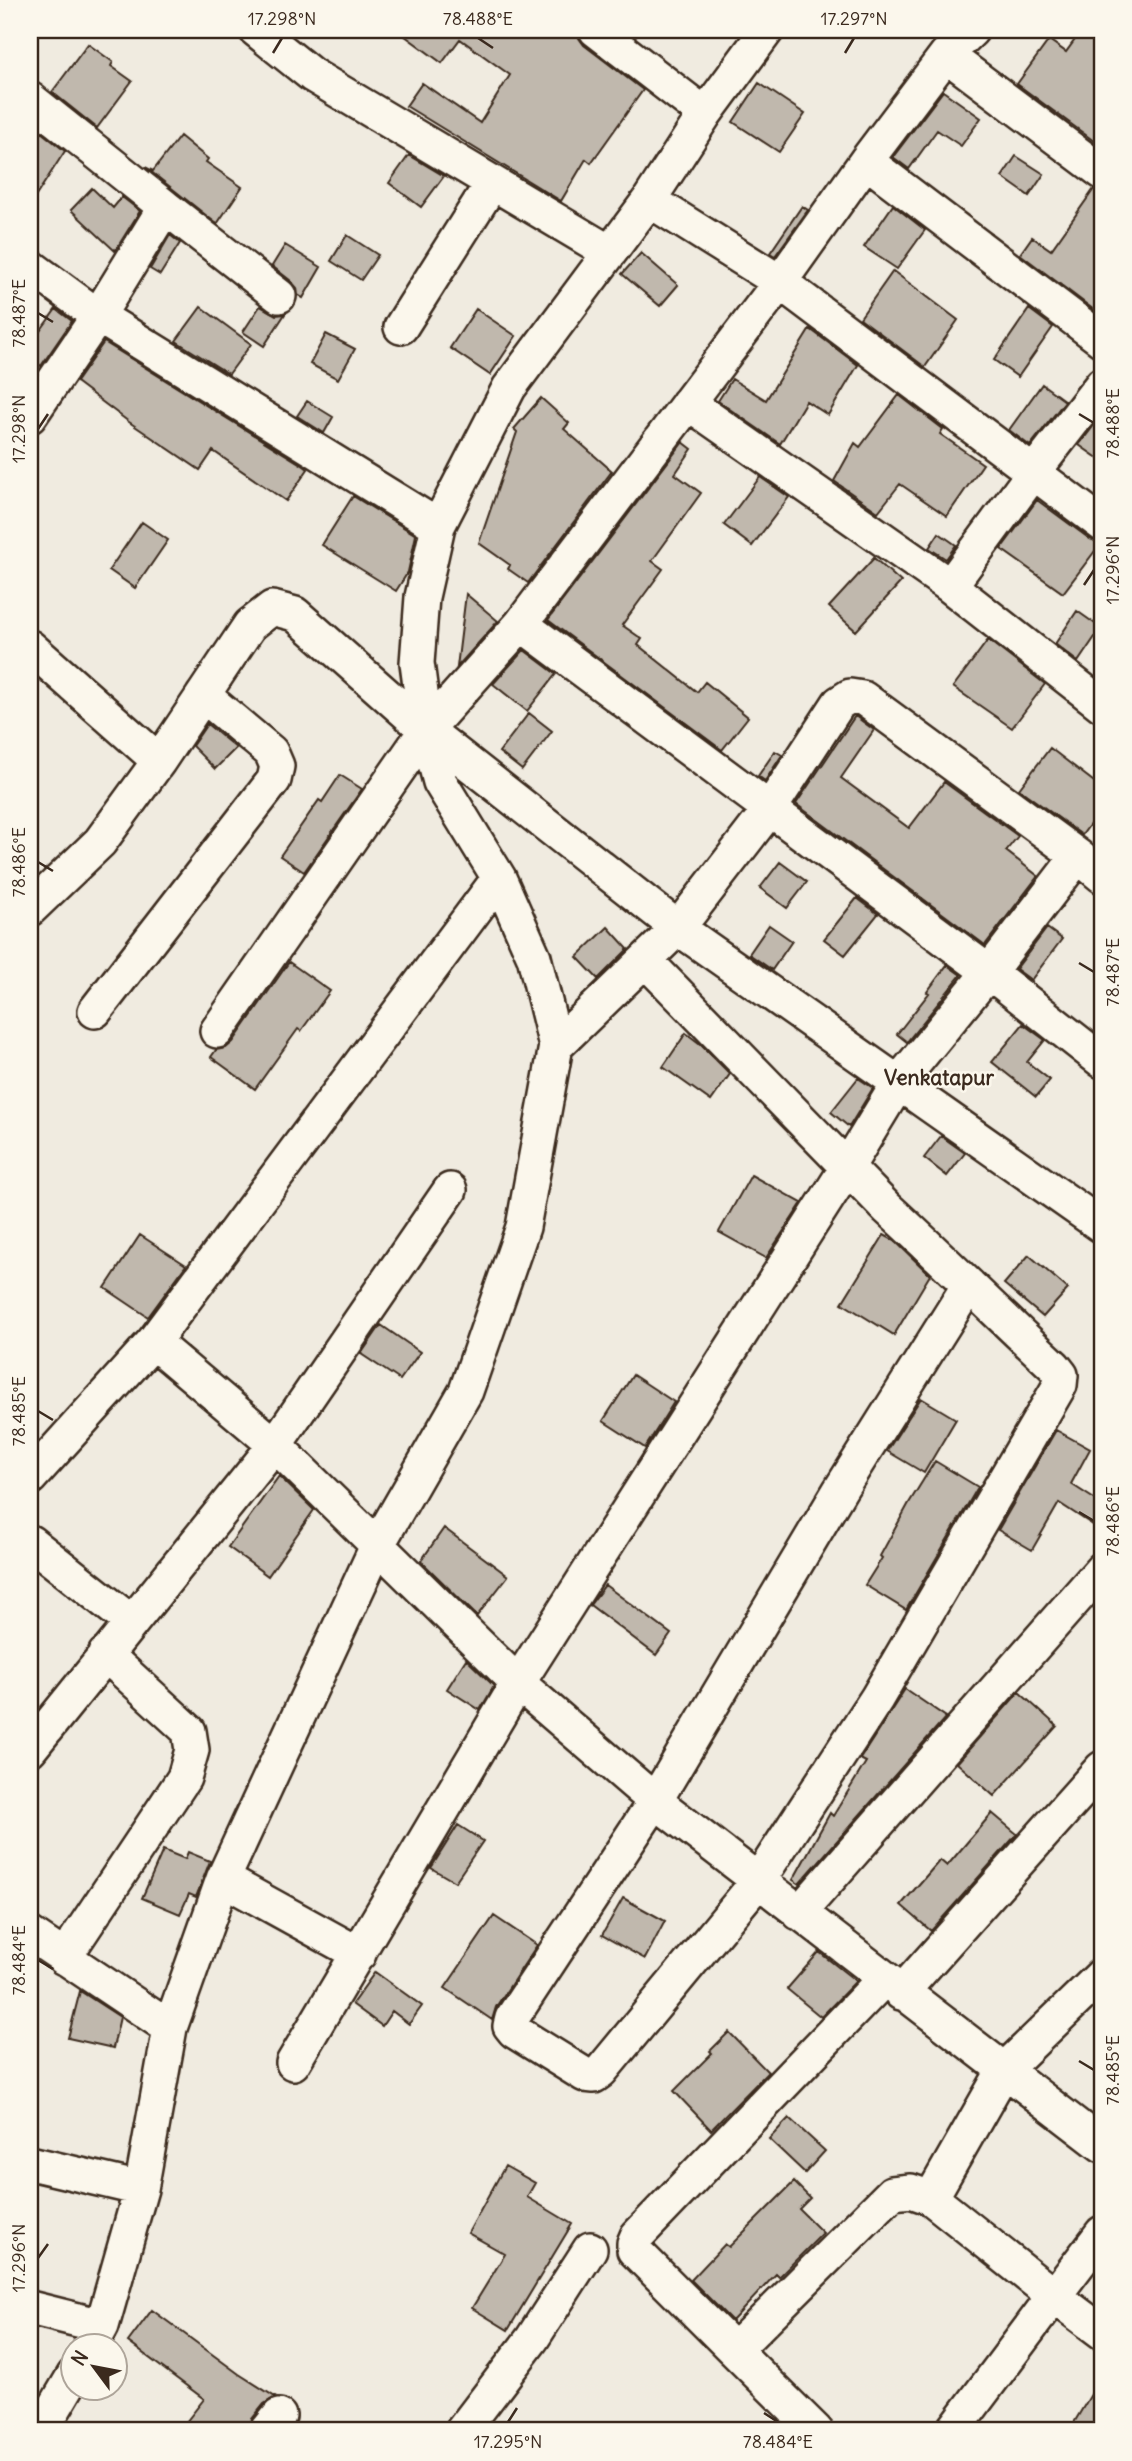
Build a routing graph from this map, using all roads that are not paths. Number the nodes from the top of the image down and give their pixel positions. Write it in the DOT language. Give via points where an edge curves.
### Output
graph roads {
  1 [pos="256,30"];
  2 [pos="596,30"];
  3 [pos="767,30"];
  4 [pos="972,30"];
  5 [pos="946,55"];
  6 [pos="30,99"];
  7 [pos="705,114"];
  8 [pos="866,161"];
  9 [pos="1102,172"];
  10 [pos="492,183"];
  11 [pos="649,200"];
  12 [pos="165,207"];
  13 [pos="609,252"];
  14 [pos="30,266"];
  15 [pos="780,282"];
  16 [pos="279,296"];
  17 [pos="98,316"];
  18 [pos="401,327"];
  19 [pos="1102,340"];
  20 [pos="1102,384"];
  21 [pos="688,403"];
  22 [pos="30,416"];
  23 [pos="1033,473"];
  24 [pos="1102,524"];
  25 [pos="438,526"];
  26 [pos="950,586"];
  27 [pos="521,624"];
  28 [pos="30,646"];
  29 [pos="203,695"];
  30 [pos="1102,705"];
  31 [pos="426,730"];
  32 [pos="159,761"];
  33 [pos="769,810"];
  34 [pos="1090,866"];
  35 [pos="499,878"];
  36 [pos="30,909"];
  37 [pos="678,928"];
  38 [pos="645,960"];
  39 [pos="989,972"];
  40 [pos="95,1011"];
  41 [pos="216,1031"];
  42 [pos="556,1046"];
  43 [pos="1102,1061"];
  44 [pos="899,1082"];
  45 [pos="848,1166"];
  46 [pos="450,1190"];
  47 [pos="1102,1226"];
  48 [pos="970,1285"];
  49 [pos="153,1342"];
  50 [pos="275,1445"];
  51 [pos="30,1479"];
  52 [pos="30,1542"];
  53 [pos="378,1544"];
  54 [pos="1102,1569"];
  55 [pos="131,1622"];
  56 [pos="105,1654"];
  57 [pos="518,1684"];
  58 [pos="30,1749"];
  59 [pos="1102,1768"];
  60 [pos="655,1801"];
  61 [pos="223,1879"];
  62 [pos="758,1881"];
  63 [pos="799,1913"];
  64 [pos="30,1934"];
  65 [pos="359,1954"];
  66 [pos="64,1958"];
  67 [pos="1102,1975"];
  68 [pos="893,1985"];
  69 [pos="170,2028"];
  70 [pos="293,2063"];
  71 [pos="1004,2070"];
  72 [pos="1102,2145"];
  73 [pos="30,2163"];
  74 [pos="141,2189"];
  75 [pos="931,2198"];
  76 [pos="1102,2233"];
  77 [pos="590,2249"];
  78 [pos="1054,2297"];
  79 [pos="30,2308"];
  80 [pos="87,2332"];
  81 [pos="97,2332"];
  82 [pos="1102,2333"];
  83 [pos="734,2350"];
  84 [pos="60,2399"];
  85 [pos="967,2426"];
  86 [pos="41,2431"];
  87 [pos="462,2431"];
  88 [pos="816,2431"];
  1 -- 10 [label="street" via="312,75"];
  2 -- 7 [label="street"];
  3 -- 7 [label="street"];
  4 -- 5 [label="street"];
  5 -- 8 [label="street"];
  5 -- 9 [label="street"];
  6 -- 12 [label="street"];
  7 -- 11 [label="street"];
  8 -- 15 [label="street"];
  8 -- 19 [label="street"];
  10 -- 13 [label="street"];
  10 -- 18 [label="street"];
  11 -- 13 [label="street"];
  11 -- 15 [label="street"];
  12 -- 16 [label="street"];
  12 -- 17 [label="street"];
  13 -- 25 [label="street" via="509,388"];
  14 -- 17 [label="street"];
  15 -- 21 [label="street"];
  15 -- 23 [label="street"];
  17 -- 22 [label="street"];
  17 -- 25 [label="street"];
  20 -- 23 [label="street"];
  21 -- 26 [label="street"];
  21 -- 27 [label="street"];
  23 -- 24 [label="street"];
  23 -- 26 [label="street"];
  25 -- 31 [label="street" via="422,597 416,663"];
  26 -- 30 [label="street"];
  27 -- 31 [label="street"];
  27 -- 33 [label="street"];
  28 -- 32 [label="street"];
  29 -- 31 [label="street" via="250,625 272,608 295,614"];
  29 -- 32 [label="street"];
  29 -- 40 [label="street" via="271,752 278,766 274,780"];
  31 -- 35 [label="street" via="440,782"];
  31 -- 37 [label="street"];
  31 -- 41 [label="street"];
  32 -- 36 [label="street" via="100,842"];
  33 -- 34 [label="street" via="839,703 850,696 863,698"];
  33 -- 37 [label="street"];
  33 -- 39 [label="street"];
  34 -- 39 [label="street"];
  35 -- 42 [label="street" via="534,957"];
  35 -- 49 [label="street"];
  37 -- 38 [label="street"];
  37 -- 44 [label="street"];
  38 -- 42 [label="street"];
  38 -- 45 [label="street"];
  39 -- 43 [label="street"];
  39 -- 44 [label="street"];
  42 -- 53 [label="street" via="523,1227 466,1391"];
  44 -- 45 [label="street"];
  44 -- 47 [label="street"];
  45 -- 48 [label="street"];
  45 -- 57 [label="street"];
  46 -- 50 [label="street"];
  48 -- 60 [label="street" via="840,1490"];
  48 -- 62 [label="street" via="1054,1366 1061,1375 1060,1385 877,1698"];
  49 -- 50 [label="street"];
  49 -- 51 [label="street"];
  50 -- 53 [label="street"];
  50 -- 55 [label="street"];
  52 -- 55 [label="street"];
  53 -- 57 [label="street"];
  53 -- 61 [label="street"];
  54 -- 63 [label="street"];
  55 -- 56 [label="street"];
  56 -- 58 [label="street"];
  56 -- 66 [label="street" via="189,1731 192,1751 184,1778"];
  57 -- 60 [label="street"];
  57 -- 65 [label="street"];
  59 -- 68 [label="street"];
  60 -- 62 [label="street"];
  60 -- 62 [label="street" via="512,2018 514,2031 585,2075 594,2076"];
  61 -- 65 [label="street"];
  61 -- 69 [label="street"];
  62 -- 63 [label="street"];
  63 -- 68 [label="street"];
  64 -- 66 [label="street"];
  65 -- 70 [label="street"];
  66 -- 69 [label="street"];
  67 -- 71 [label="street"];
  68 -- 71 [label="street"];
  68 -- 83 [label="street" via="637,2236 635,2250"];
  69 -- 74 [label="street"];
  71 -- 72 [label="street"];
  71 -- 75 [label="street"];
  73 -- 74 [label="street"];
  74 -- 81 [label="street"];
  75 -- 78 [label="street"];
  75 -- 83 [label="street" via="911,2191 892,2193"];
  76 -- 78 [label="street"];
  77 -- 87 [label="street" via="532,2339"];
  78 -- 82 [label="street"];
  78 -- 85 [label="street"];
  79 -- 80 [label="street"];
  83 -- 88 [label="street"];
  84 -- 86 [label="street"];
}
